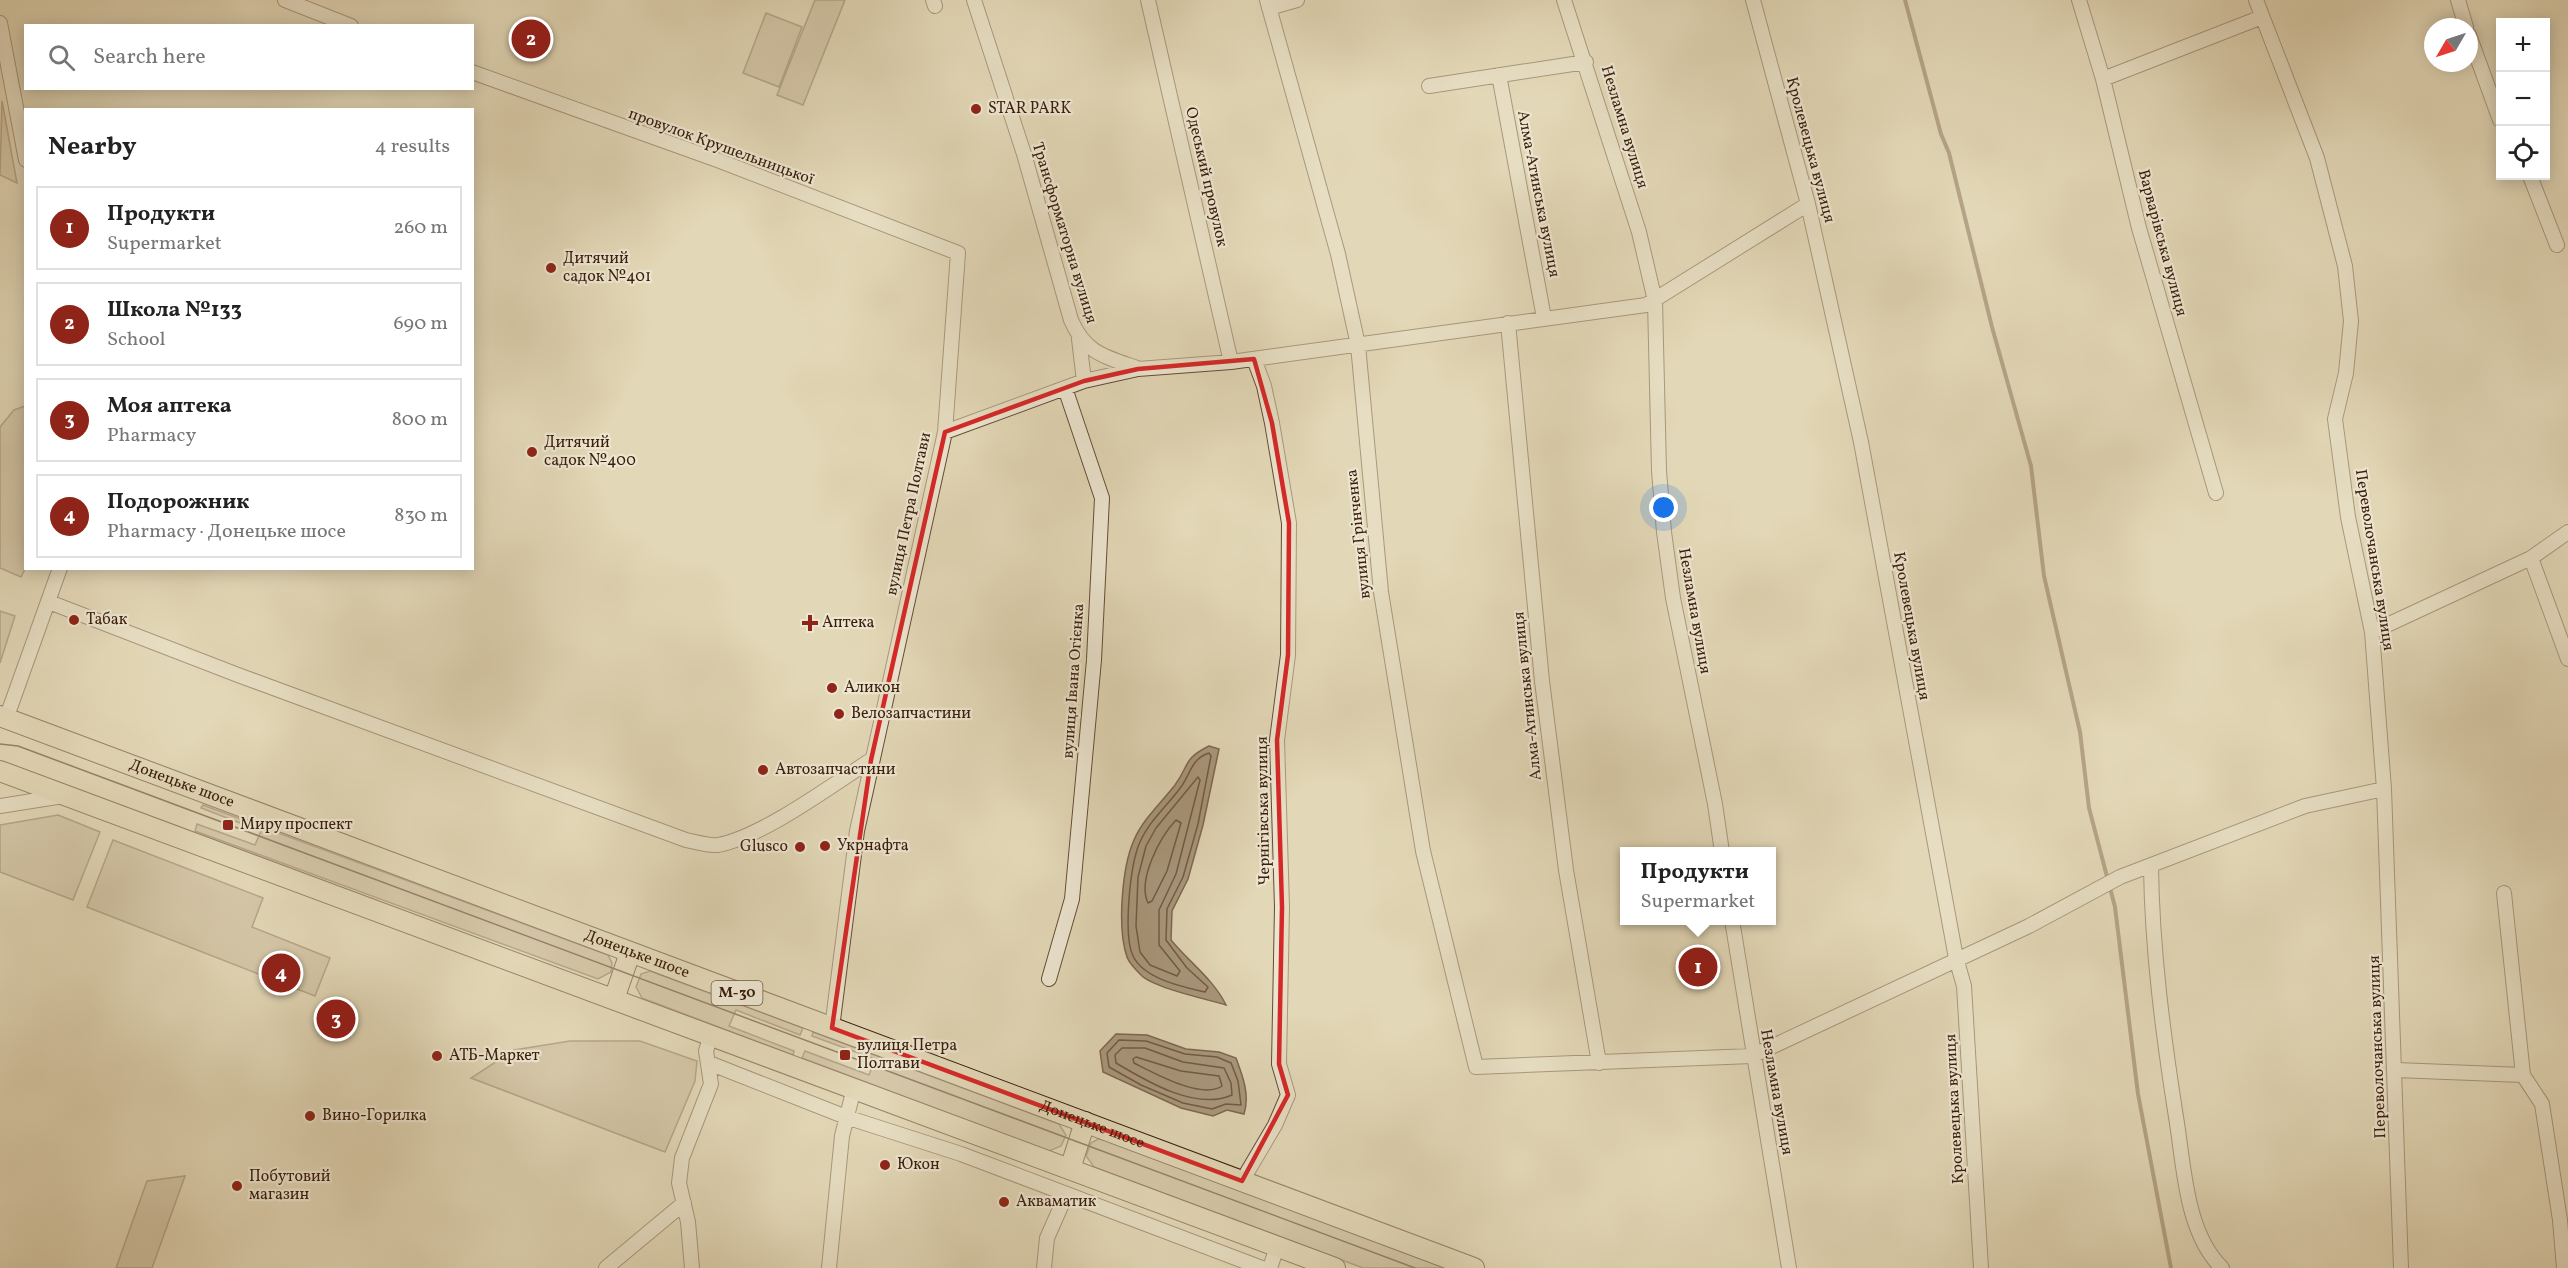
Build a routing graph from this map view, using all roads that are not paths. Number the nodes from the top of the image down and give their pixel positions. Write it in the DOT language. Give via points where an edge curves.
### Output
graph roads {
  1 [pos="285,0"];
  2 [pos="974,0"];
  3 [pos="1148,0"];
  4 [pos="1297,0"];
  5 [pos="1564,0"];
  6 [pos="1753,0"];
  7 [pos="2079,0"];
  8 [pos="2256,0"];
  9 [pos="2458,0"];
  10 [pos="1268,4"];
  11 [pos="2262,16"];
  12 [pos="2463,18"];
  13 [pos="0,23"];
  14 [pos="346,24"];
  15 [pos="2478,60"];
  16 [pos="1586,62"];
  17 [pos="474,73"];
  18 [pos="1499,75"];
  19 [pos="2103,79"];
  20 [pos="1429,86"];
  21 [pos="2496,109"];
  22 [pos="24,149"];
  23 [pos="2531,180"];
  24 [pos="1808,204"];
  25 [pos="2557,245"];
  26 [pos="958,253"];
  27 [pos="1655,301"];
  28 [pos="1544,318"];
  29 [pos="1509,323"];
  30 [pos="1079,339"];
  31 [pos="1358,345"];
  32 [pos="1254,359"];
  33 [pos="1231,362"];
  34 [pos="1138,369"];
  35 [pos="1084,381"];
  36 [pos="1065,388"];
  37 [pos="945,432"];
  38 [pos="2216,493"];
  39 [pos="2568,532"];
  40 [pos="2531,558"];
  41 [pos="59,570"];
  42 [pos="49,602"];
  43 [pos="2372,632"];
  44 [pos="2568,658"];
  45 [pos="3,718"];
  46 [pos="871,760"];
  47 [pos="0,771"];
  48 [pos="2384,789"];
  49 [pos="67,796"];
  50 [pos="0,806"];
  51 [pos="1721,847"];
  52 [pos="2151,866"];
  53 [pos="2504,893"];
  54 [pos="1733,925"];
  55 [pos="630,953"];
  56 [pos="1956,958"];
  57 [pos="1048,978"];
  58 [pos="614,999"];
  59 [pos="832,1028"];
  60 [pos="711,1035"];
  61 [pos="1752,1056"];
  62 [pos="709,1063"];
  63 [pos="1599,1063"];
  64 [pos="2396,1070"];
  65 [pos="2523,1075"];
  66 [pos="854,1088"];
  67 [pos="846,1117"];
  68 [pos="1085,1122"];
  69 [pos="1070,1169"];
  70 [pos="1242,1181"];
  71 [pos="1066,1195"];
  72 [pos="684,1203"];
  73 [pos="1277,1247"];
  74 [pos="606,1268"];
  75 [pos="692,1268"];
  76 [pos="829,1268"];
  77 [pos="1044,1268"];
  78 [pos="1262,1268"];
  79 [pos="1270,1268"];
  80 [pos="1335,1268"];
  81 [pos="1474,1268"];
  82 [pos="1789,1268"];
  83 [pos="1981,1268"];
  84 [pos="2222,1268"];
  85 [pos="2401,1268"];
  86 [pos="2564,1268"];
  1 -- 14 [label="street"];
  2 -- 30 [label="street, Трансформаторна вулиця"];
  3 -- 33 [label="street, Одеський провулок"];
  4 -- 10 [label="street"];
  5 -- 16 [label="street, Незламна вулиця"];
  6 -- 24 [label="street, Кролевецька вулиця"];
  7 -- 19 [label="street, Варварівська вулиця"];
  8 -- 11 [label="street, Переволочанська вулиця"];
  9 -- 12 [label="street"];
  10 -- 31 [label="street, вулиця Грінченка" via="1338,254"];
  11 -- 19 [label="street"];
  11 -- 43 [label="street, Переволочанська вулиця" via="2317,158 2345,266 2351,321 2346,373 2336,418 2348,517"];
  13 -- 22 [label="street"];
  15 -- 21 [label="street"];
  16 -- 18 [label="street"];
  16 -- 27 [label="street, Незламна вулиця" via="1639,232"];
  17 -- 26 [label="street, провулок Крушельницької"];
  18 -- 20 [label="street"];
  18 -- 28 [label="street, Алма-Атинська вулиця"];
  19 -- 38 [label="street, Варварівська вулиця" via="2139,228"];
  23 -- 25 [label="street"];
  24 -- 27 [label="street"];
  24 -- 56 [label="street, Кролевецька вулиця" via="1861,442"];
  26 -- 37 [label="street, вулиця Петра Полтави"];
  27 -- 28 [label="street"];
  27 -- 51 [label="street, Незламна вулиця" via="1659,471 1672,598"];
  28 -- 29 [label="street"];
  29 -- 31 [label="street"];
  29 -- 63 [label="street, Алма-Атинська вулиця" via="1542,681 1566,870"];
  30 -- 34 [label="street, Трансформаторна вулиця" via="1094,351"];
  30 -- 35 [label="street, Трансформаторна вулиця"];
  31 -- 32 [label="street"];
  31 -- 63 [label="street, вулиця Грінченка" via="1381,592 1423,851 1476,1066"];
  32 -- 33 [label="street"];
  32 -- 70 [label="street, Чернігівська вулиця" via="1272,423 1289,523 1288,655 1278,740 1282,907 1279,1064 1288,1095"];
  33 -- 34 [label="street"];
  34 -- 35 [label="street"];
  35 -- 36 [label="street"];
  36 -- 37 [label="street"];
  36 -- 57 [label="street, вулиця Івана Огієнка" via="1102,498 1094,660 1072,899"];
  37 -- 46 [label="street, вулиця Петра Полтави"];
  39 -- 40 [label="street"];
  40 -- 43 [label="street"];
  40 -- 44 [label="street"];
  41 -- 42 [label="street"];
  42 -- 45 [label="street"];
  42 -- 46 [label="street" via="686,840 716,845 742,838"];
  43 -- 48 [label="street, Переволочанська вулиця"];
  45 -- 55 [label="highway, Донецьке шосе / М-30"];
  46 -- 59 [label="street, вулиця Петра Полтави" via="857,831"];
  47 -- 49 [label="highway"];
  48 -- 52 [label="street" via="2305,806"];
  48 -- 64 [label="street, Переволочанська вулиця"];
  49 -- 50 [label="street"];
  49 -- 58 [label="highway"];
  52 -- 56 [label="street"];
  52 -- 84 [label="street" via="2164,1042 2186,1176 2201,1236"];
  53 -- 65 [label="street"];
  54 -- 61 [label="street, Незламна вулиця"];
  55 -- 58 [label="highway"];
  55 -- 59 [label="highway, Донецьке шосе / М-30"];
  56 -- 61 [label="street"];
  56 -- 83 [label="street, Кролевецька вулиця" via="1964,986"];
  58 -- 60 [label="highway"];
  59 -- 68 [label="highway, Донецьке шосе / М-30"];
  60 -- 62 [label="street" via="706,1051"];
  60 -- 66 [label="highway"];
  61 -- 63 [label="street"];
  61 -- 82 [label="street, Незламна вулиця"];
  62 -- 67 [label="street"];
  62 -- 72 [label="street" via="711,1084 682,1158 679,1183"];
  64 -- 65 [label="street"];
  64 -- 85 [label="street, Переволочанська вулиця"];
  65 -- 86 [label="street" via="2542,1104"];
  66 -- 67 [label="street"];
  66 -- 69 [label="highway"];
  67 -- 71 [label="street" via="961,1154"];
  67 -- 76 [label="street"];
  68 -- 69 [label="highway"];
  68 -- 70 [label="highway, Донецьке шосе / М-30"];
  69 -- 73 [label="highway"];
  70 -- 81 [label="highway, Донецьке шосе / М-30"];
  71 -- 77 [label="street" via="1047,1238"];
  71 -- 78 [label="street"];
  72 -- 74 [label="street"];
  72 -- 75 [label="street"];
  73 -- 79 [label="street"];
  73 -- 80 [label="highway"];
}
